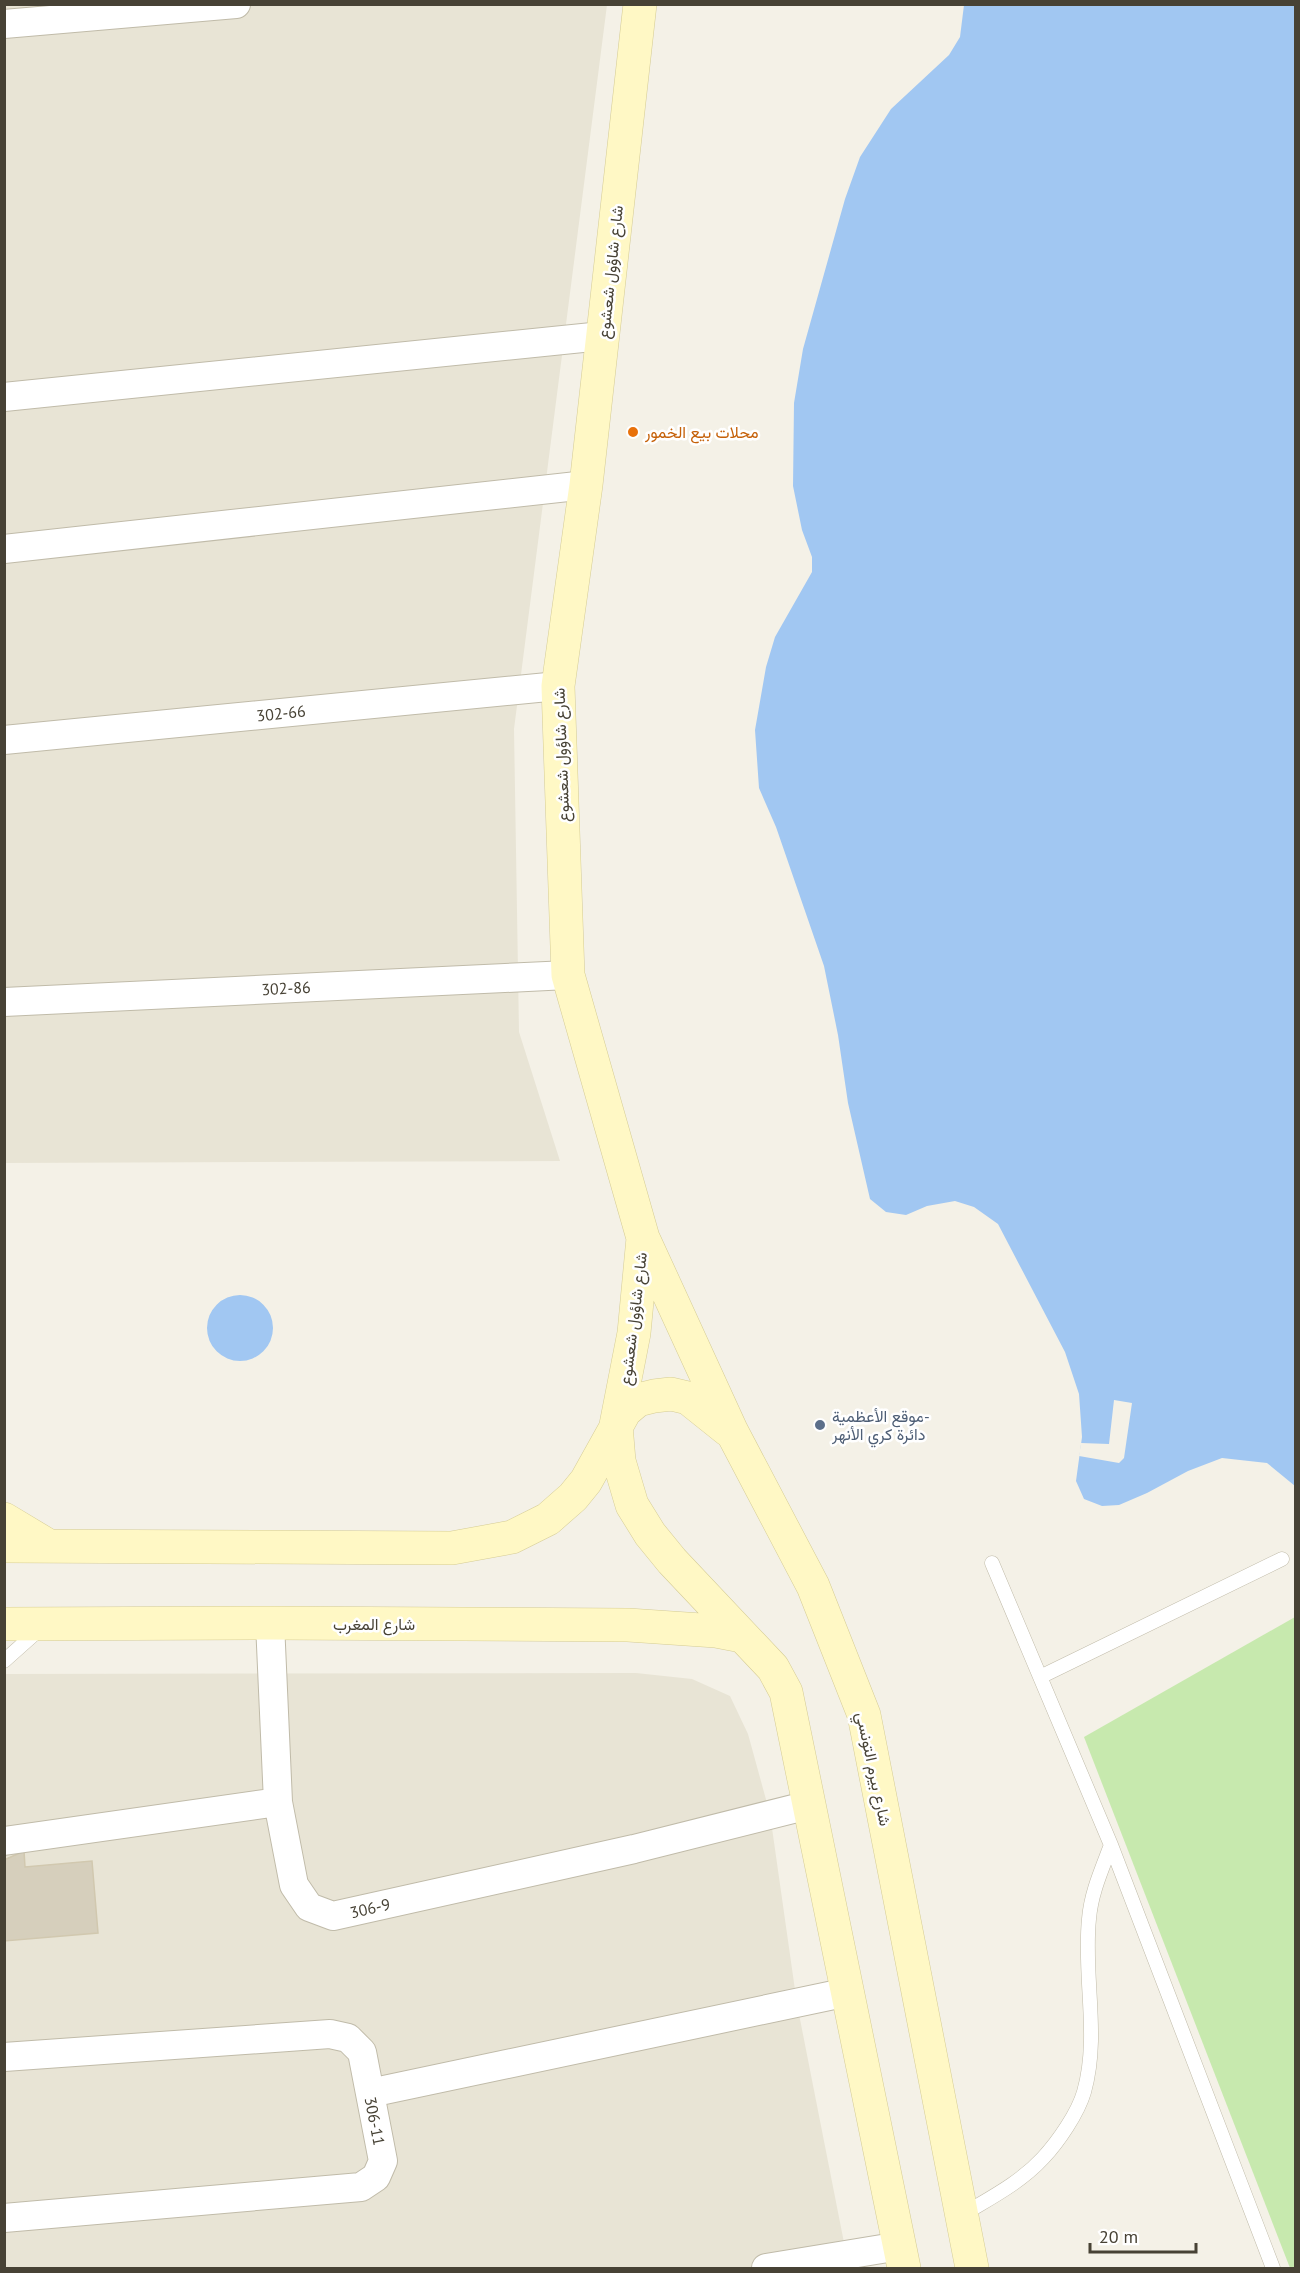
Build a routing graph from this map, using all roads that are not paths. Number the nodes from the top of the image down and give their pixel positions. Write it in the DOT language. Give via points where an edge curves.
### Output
graph roads {
  1 [pos="236,4"];
  2 [pos="640,4"];
  3 [pos="4,24"];
  4 [pos="602,336"];
  5 [pos="4,397"];
  6 [pos="586,485"];
  7 [pos="4,549"];
  8 [pos="558,686"];
  9 [pos="4,740"];
  10 [pos="568,975"];
  11 [pos="4,1002"];
  12 [pos="643,1238"];
  13 [pos="616,1425"];
  14 [pos="732,1432"];
  15 [pos="4,1519"];
  16 [pos="4,1546"];
  17 [pos="49,1546"];
  18 [pos="1282,1559"];
  19 [pos="992,1563"];
  20 [pos="270,1623"];
  21 [pos="4,1624"];
  22 [pos="45,1625"];
  23 [pos="742,1636"];
  24 [pos="4,1661"];
  25 [pos="1040,1677"];
  26 [pos="279,1802"];
  27 [pos="809,1805"];
  28 [pos="4,1841"];
  29 [pos="1111,1845"];
  30 [pos="848,1992"];
  31 [pos="4,2057"];
  32 [pos="370,2093"];
  33 [pos="961,2216"];
  34 [pos="4,2218"];
  35 [pos="902,2257"];
  36 [pos="766,2268"];
  37 [pos="972,2268"];
  38 [pos="1273,2268"];
  1 -- 3 [label="street"];
  2 -- 4 [label="street, شارع شاؤول شعشوع"];
  4 -- 5 [label="street"];
  4 -- 6 [label="street, شارع شاؤول شعشوع"];
  6 -- 7 [label="street"];
  6 -- 8 [label="street, شارع شاؤول شعشوع"];
  8 -- 9 [label="street, 302-66"];
  8 -- 10 [label="street, شارع شاؤول شعشوع"];
  10 -- 11 [label="street, 302-86"];
  10 -- 12 [label="street, شارع شاؤول شعشوع"];
  12 -- 13 [label="street, شارع شاؤول شعشوع" via="634,1333"];
  12 -- 14 [label="street, شارع بيرم التونسي"];
  13 -- 14 [label="street" via="638,1400 671,1394 688,1398"];
  13 -- 17 [label="street" via="573,1497 548,1519 512,1537 452,1548"];
  13 -- 23 [label="street" via="619,1461 632,1504 672,1561"];
  14 -- 33 [label="street, شارع بيرم التونسي" via="813,1586 864,1715"];
  15 -- 17 [label="street"];
  16 -- 17 [label="street"];
  18 -- 25 [label="lane"];
  19 -- 25 [label="lane"];
  20 -- 22 [label="street, شارع المغرب"];
  20 -- 23 [label="street, شارع المغرب" via="628,1625"];
  20 -- 26 [label="street, 306-9"];
  21 -- 22 [label="street, شارع المغرب"];
  22 -- 24 [label="lane"];
  23 -- 27 [label="street" via="773,1668 786,1692"];
  25 -- 29 [label="lane"];
  26 -- 27 [label="street, 306-9" via="294,1886 309,1906 333,1916"];
  26 -- 28 [label="street"];
  27 -- 30 [label="street"];
  29 -- 33 [label="lane" via="1089,1916 1091,2043 1084,2092 1067,2126 1044,2157 1016,2183"];
  29 -- 38 [label="lane"];
  30 -- 32 [label="street"];
  30 -- 35 [label="street"];
  31 -- 32 [label="street, 306-11" via="330,2034 348,2038 362,2052"];
  32 -- 34 [label="street, 306-11" via="383,2161 376,2177 361,2187"];
  33 -- 37 [label="street, شارع بيرم التونسي"];
  35 -- 36 [label="street"];
}
